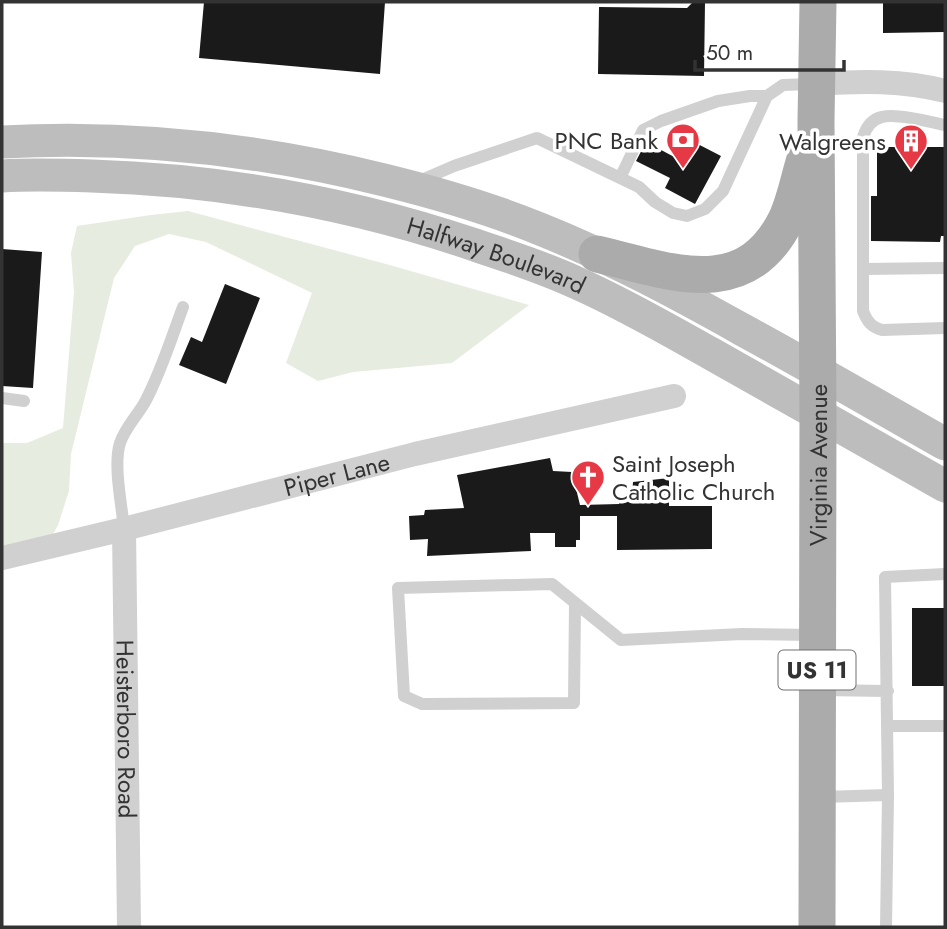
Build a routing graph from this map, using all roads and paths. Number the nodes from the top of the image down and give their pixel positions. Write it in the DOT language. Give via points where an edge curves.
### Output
graph roads {
  1 [pos="818,2"];
  2 [pos="817,84"];
  3 [pos="945,91"];
  4 [pos="767,96"];
  5 [pos="816,121"];
  6 [pos="945,125"];
  7 [pos="2,142"];
  8 [pos="2,176"];
  9 [pos="620,178"];
  10 [pos="407,186"];
  11 [pos="597,254"];
  12 [pos="945,268"];
  13 [pos="863,269"];
  14 [pos="183,307"];
  15 [pos="945,328"];
  16 [pos="817,370"];
  17 [pos="674,396"];
  18 [pos="2,398"];
  19 [pos="24,401"];
  20 [pos="818,413"];
  21 [pos="945,444"];
  22 [pos="945,485"];
  23 [pos="124,529"];
  24 [pos="2,558"];
  25 [pos="945,574"];
  26 [pos="575,603"];
  27 [pos="818,635"];
  28 [pos="817,690"];
  29 [pos="888,691"];
  30 [pos="888,726"];
  31 [pos="945,726"];
  32 [pos="888,795"];
  33 [pos="817,798"];
  34 [pos="129,927"];
  35 [pos="817,927"];
  36 [pos="886,927"];
  1 -- 2 [label="main road, Virginia Avenue / US 11"];
  2 -- 3 [label="street" via="869,81"];
  2 -- 4 [label="lane" via="783,85"];
  2 -- 5 [label="main road, Virginia Avenue / US 11"];
  4 -- 9 [label="lane" via="718,101 643,130"];
  4 -- 9 [label="lane" via="723,191 705,209 687,216 673,213"];
  5 -- 11 [label="main road" via="787,217 774,242 753,261 730,272 682,274"];
  5 -- 16 [label="main road, Virginia Avenue / US 11"];
  6 -- 13 [label="lane" via="882,117 866,128"];
  7 -- 10 [label="main road, Halfway Boulevard" via="143,141 220,149 326,166"];
  8 -- 20 [label="main road, Halfway Boulevard" via="137,177 225,185 396,220 580,284"];
  9 -- 10 [label="lane" via="537,138"];
  10 -- 11 [label="main road, Halfway Boulevard" via="469,203"];
  11 -- 16 [label="main road, Halfway Boulevard"];
  12 -- 13 [label="lane"];
  13 -- 15 [label="lane" via="863,311 873,327"];
  14 -- 23 [label="lane" via="158,375 120,445"];
  16 -- 20 [label="main road, Virginia Avenue / US 11"];
  16 -- 21 [label="main road, Halfway Boulevard"];
  17 -- 23 [label="street, Piper Lane" via="415,454"];
  18 -- 19 [label="lane"];
  20 -- 22 [label="main road, Halfway Boulevard"];
  20 -- 27 [label="main road, Virginia Avenue / US 11"];
  23 -- 24 [label="street, Piper Lane"];
  23 -- 34 [label="street, Heisterboro Road"];
  25 -- 29 [label="lane" via="885,576"];
  26 -- 26 [label="lane" via="552,584 398,588 404,696 422,704 574,703"];
  26 -- 27 [label="lane" via="621,640"];
  27 -- 28 [label="main road, Virginia Avenue / US 11"];
  28 -- 29 [label="lane"];
  28 -- 33 [label="main road, Virginia Avenue / US 11"];
  29 -- 30 [label="lane"];
  30 -- 31 [label="lane"];
  30 -- 32 [label="lane"];
  32 -- 33 [label="lane"];
  32 -- 36 [label="lane"];
  33 -- 35 [label="main road, Virginia Avenue / US 11"];
}
